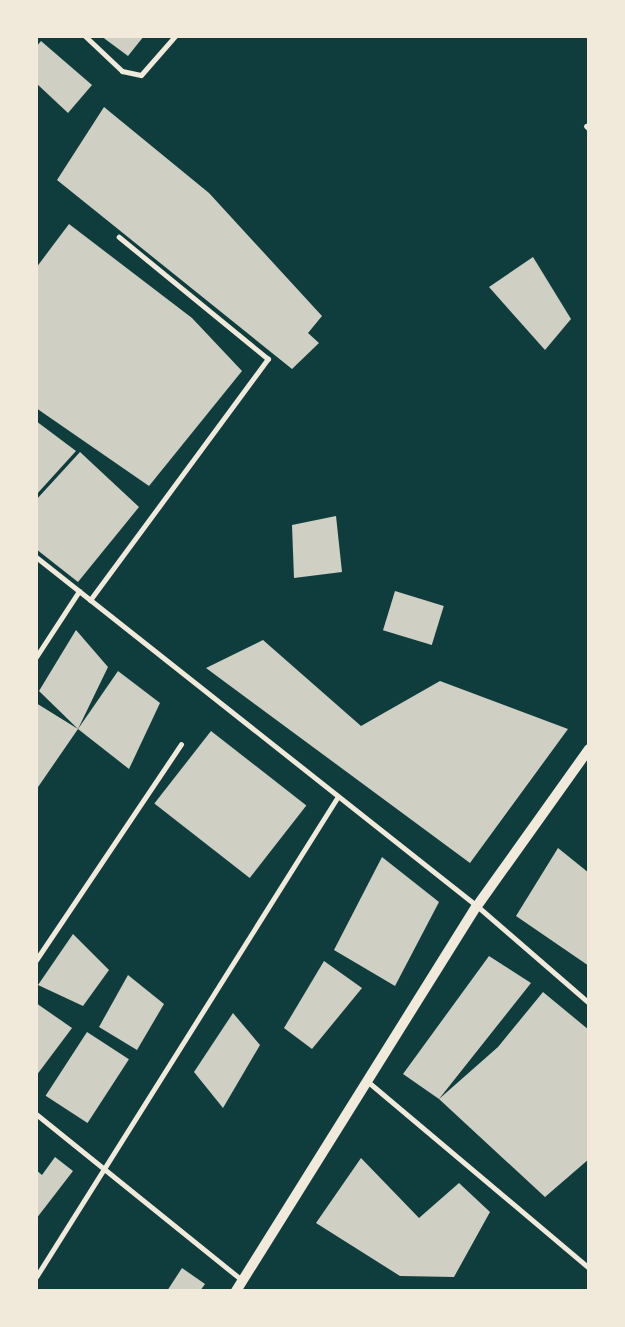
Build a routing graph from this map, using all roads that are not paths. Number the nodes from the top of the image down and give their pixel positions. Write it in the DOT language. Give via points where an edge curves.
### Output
graph roads {
  1 [pos="85,36"];
  2 [pos="175,36"];
  3 [pos="119,237"];
  4 [pos="36,558"];
  5 [pos="79,591"];
  6 [pos="90,600"];
  7 [pos="36,657"];
  8 [pos="181,744"];
  9 [pos="589,749"];
  10 [pos="337,798"];
  11 [pos="477,906"];
  12 [pos="36,960"];
  13 [pos="589,1003"];
  14 [pos="367,1081"];
  15 [pos="36,1114"];
  16 [pos="104,1168"];
  17 [pos="589,1268"];
  18 [pos="36,1277"];
  19 [pos="242,1281"];
  20 [pos="236,1291"];
  1 -- 2 [label="street" via="122,71 141,75"];
  3 -- 6 [label="street" via="268,359"];
  4 -- 5 [label="street"];
  5 -- 6 [label="street"];
  5 -- 7 [label="street"];
  6 -- 10 [label="street"];
  8 -- 12 [label="street"];
  9 -- 11 [label="main road"];
  10 -- 11 [label="street"];
  10 -- 16 [label="street"];
  11 -- 13 [label="street"];
  11 -- 14 [label="main road"];
  14 -- 17 [label="street"];
  14 -- 19 [label="main road"];
  15 -- 16 [label="street"];
  16 -- 18 [label="street"];
  16 -- 19 [label="street"];
  19 -- 20 [label="main road"];
}
